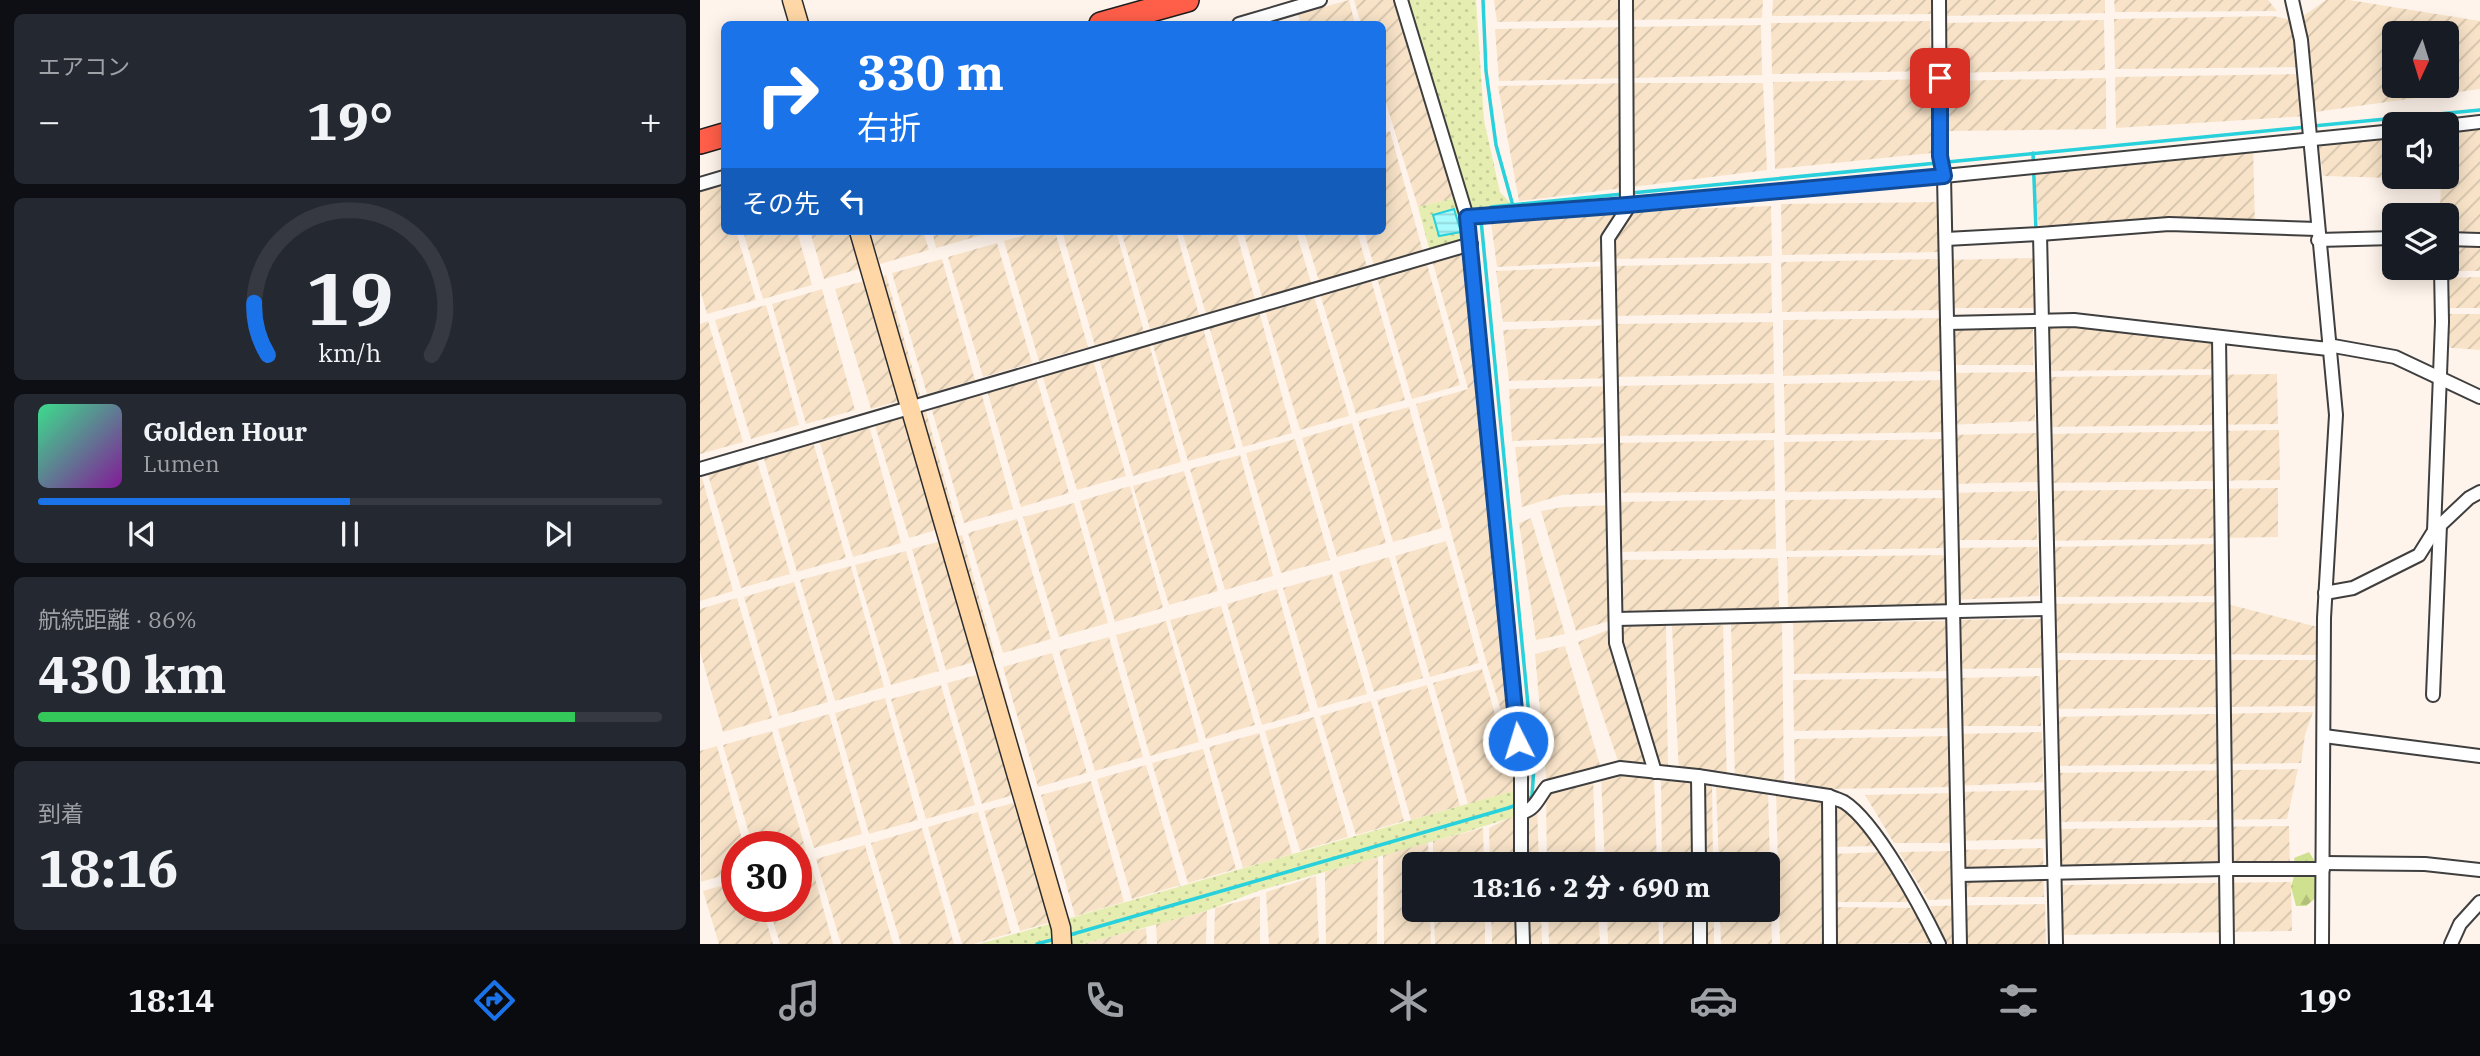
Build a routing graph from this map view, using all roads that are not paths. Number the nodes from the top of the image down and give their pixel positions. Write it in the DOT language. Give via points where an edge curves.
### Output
graph roads {
  1 [pos="792,0"];
  2 [pos="1187,0"];
  3 [pos="1320,0"];
  4 [pos="1401,0"];
  5 [pos="1626,0"];
  6 [pos="1939,0"];
  7 [pos="2292,0"];
  8 [pos="798,21"];
  9 [pos="1112,21"];
  10 [pos="1249,21"];
  11 [pos="2480,122"];
  12 [pos="2459,124"];
  13 [pos="2382,132"];
  14 [pos="721,136"];
  15 [pos="2309,139"];
  16 [pos="700,142"];
  17 [pos="1944,176"];
  18 [pos="721,178"];
  19 [pos="700,184"];
  20 [pos="1627,203"];
  21 [pos="1478,217"];
  22 [pos="2040,234"];
  23 [pos="2318,234"];
  24 [pos="860,235"];
  25 [pos="2382,237"];
  26 [pos="1945,239"];
  27 [pos="2459,239"];
  28 [pos="2480,240"];
  29 [pos="1471,244"];
  30 [pos="2441,280"];
  31 [pos="2041,320"];
  32 [pos="1947,323"];
  33 [pos="2219,337"];
  34 [pos="2328,347"];
  35 [pos="2438,377"];
  36 [pos="2480,397"];
  37 [pos="910,409"];
  38 [pos="700,469"];
  39 [pos="2480,492"];
  40 [pos="2437,528"];
  41 [pos="2325,593"];
  42 [pos="2048,609"];
  43 [pos="1953,612"];
  44 [pos="1616,619"];
  45 [pos="2433,695"];
  46 [pos="2324,736"];
  47 [pos="2480,756"];
  48 [pos="1655,772"];
  49 [pos="1698,776"];
  50 [pos="1829,796"];
  51 [pos="1521,813"];
  52 [pos="1521,852"];
  53 [pos="1699,852"];
  54 [pos="2323,866"];
  55 [pos="2225,869"];
  56 [pos="2480,870"];
  57 [pos="2053,873"];
  58 [pos="1959,875"];
  59 [pos="2480,902"];
  60 [pos="1522,922"];
  61 [pos="1700,922"];
  62 [pos="1061,936"];
  63 [pos="1523,944"];
  64 [pos="1700,944"];
  65 [pos="1830,944"];
  66 [pos="1939,944"];
  67 [pos="1960,944"];
  68 [pos="2056,944"];
  69 [pos="2227,944"];
  70 [pos="2322,944"];
  71 [pos="2451,944"];
  1 -- 8 [label="street"];
  2 -- 9 [label="highway"];
  3 -- 10 [label="street"];
  4 -- 21 [label="street"];
  5 -- 20 [label="street"];
  6 -- 17 [label="street"];
  7 -- 15 [label="street" via="2301,40"];
  11 -- 12 [label="street"];
  13 -- 15 [label="street"];
  14 -- 16 [label="highway"];
  15 -- 17 [label="street"];
  15 -- 23 [label="street"];
  17 -- 20 [label="street"];
  17 -- 26 [label="street"];
  18 -- 19 [label="street"];
  20 -- 21 [label="street"];
  20 -- 44 [label="street" via="1608,238"];
  21 -- 29 [label="street"];
  22 -- 23 [label="street" via="2169,223"];
  22 -- 26 [label="street"];
  22 -- 31 [label="street"];
  23 -- 25 [label="street"];
  23 -- 34 [label="street"];
  24 -- 37 [label="street"];
  26 -- 32 [label="street"];
  27 -- 28 [label="street"];
  29 -- 37 [label="street"];
  29 -- 51 [label="street" via="1521,767"];
  30 -- 35 [label="street"];
  31 -- 32 [label="street"];
  31 -- 33 [label="street"];
  31 -- 42 [label="street"];
  32 -- 43 [label="street"];
  33 -- 34 [label="street"];
  33 -- 55 [label="street"];
  34 -- 35 [label="street" via="2395,357"];
  34 -- 41 [label="street" via="2336,415"];
  35 -- 36 [label="street"];
  35 -- 40 [label="street"];
  37 -- 38 [label="street"];
  37 -- 62 [label="street"];
  39 -- 40 [label="street"];
  40 -- 41 [label="street" via="2419,555 2353,588"];
  40 -- 45 [label="street"];
  41 -- 46 [label="street"];
  42 -- 43 [label="street"];
  42 -- 57 [label="street"];
  43 -- 44 [label="street"];
  43 -- 58 [label="street"];
  44 -- 48 [label="street" via="1616,643"];
  46 -- 47 [label="street"];
  46 -- 54 [label="street"];
  48 -- 49 [label="street"];
  48 -- 51 [label="street" via="1620,768 1547,787 1537,804"];
  49 -- 50 [label="street"];
  49 -- 53 [label="street"];
  50 -- 65 [label="street"];
  50 -- 66 [label="street" via="1860,817 1920,905"];
  51 -- 52 [label="street"];
  54 -- 55 [label="street"];
  54 -- 56 [label="street" via="2425,864"];
  54 -- 70 [label="street"];
  55 -- 57 [label="street"];
  55 -- 69 [label="street"];
  57 -- 58 [label="street"];
  57 -- 68 [label="street"];
  58 -- 67 [label="street"];
  59 -- 71 [label="street" via="2460,924"];
  60 -- 63 [label="street"];
  61 -- 64 [label="street"];
}
